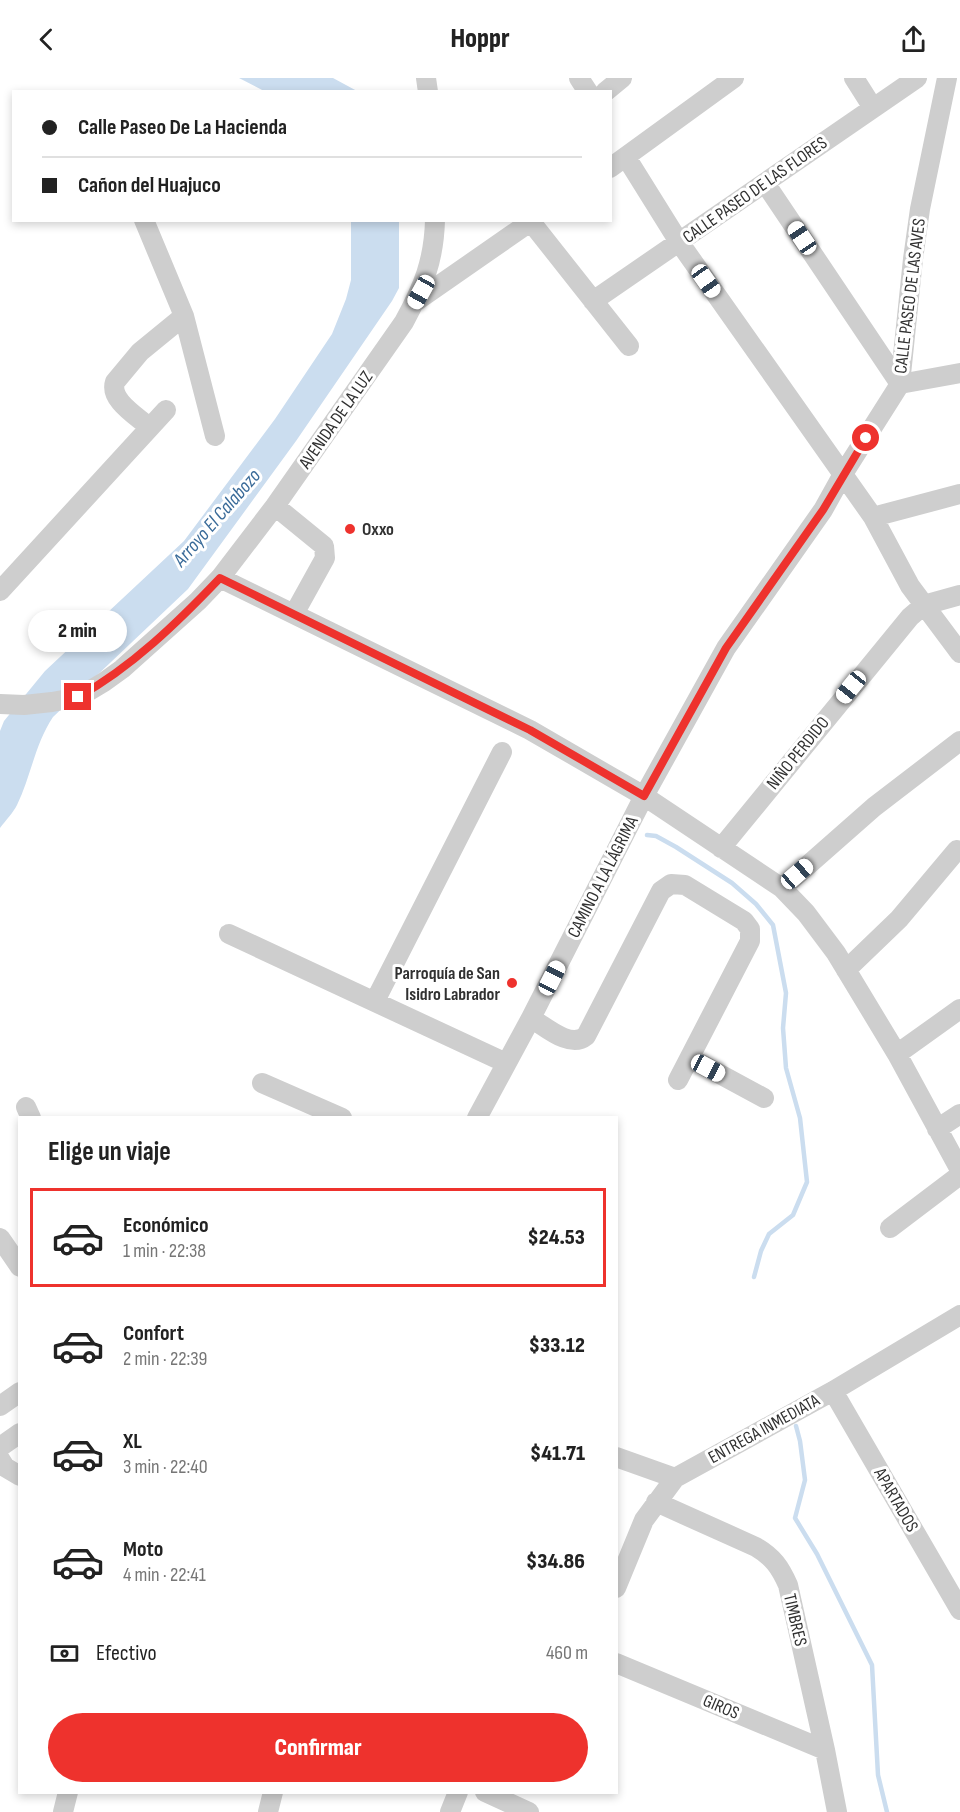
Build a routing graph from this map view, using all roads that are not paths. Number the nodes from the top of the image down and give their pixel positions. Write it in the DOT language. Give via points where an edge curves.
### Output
graph roads {
  1 [pos="622,78"];
  2 [pos="734,78"];
  3 [pos="854,78"];
  4 [pos="917,78"];
  5 [pos="947,78"];
  6 [pos="705,88"];
  7 [pos="608,90"];
  8 [pos="873,108"];
  9 [pos="618,162"];
  10 [pos="765,183"];
  11 [pos="145,222"];
  12 [pos="435,222"];
  13 [pos="531,222"];
  14 [pos="533,222"];
  15 [pos="679,242"];
  16 [pos="592,301"];
  17 [pos="415,302"];
  18 [pos="184,316"];
  19 [pos="629,346"];
  20 [pos="960,373"];
  21 [pos="900,384"];
  22 [pos="166,410"];
  23 [pos="149,427"];
  24 [pos="215,436"];
  25 [pos="843,474"];
  26 [pos="960,494"];
  27 [pos="275,506"];
  28 [pos="873,518"];
  29 [pos="220,578"];
  30 [pos="0,591"];
  31 [pos="960,595"];
  32 [pos="924,605"];
  33 [pos="294,614"];
  34 [pos="960,653"];
  35 [pos="0,704"];
  36 [pos="960,741"];
  37 [pos="502,752"];
  38 [pos="644,796"];
  39 [pos="721,848"];
  40 [pos="957,850"];
  41 [pos="782,888"];
  42 [pos="229,934"];
  43 [pos="846,970"];
  44 [pos="375,1001"];
  45 [pos="960,1009"];
  46 [pos="531,1018"];
  47 [pos="897,1054"];
  48 [pos="690,1058"];
  49 [pos="506,1063"];
  50 [pos="678,1080"];
  51 [pos="262,1083"];
  52 [pos="764,1098"];
  53 [pos="960,1114"];
  54 [pos="337,1116"];
  55 [pos="478,1116"];
  56 [pos="937,1129"];
  57 [pos="960,1170"];
  58 [pos="960,1175"];
  59 [pos="890,1228"];
  60 [pos="0,1238"];
  61 [pos="18,1264"];
  62 [pos="960,1315"];
  63 [pos="833,1391"];
  64 [pos="18,1393"];
  65 [pos="0,1406"];
  66 [pos="18,1434"];
  67 [pos="0,1447"];
  68 [pos="618,1458"];
  69 [pos="675,1478"];
  70 [pos="656,1502"];
  71 [pos="618,1583"];
  72 [pos="960,1610"];
  73 [pos="618,1664"];
  74 [pos="825,1750"];
  75 [pos="68,1794"];
  76 [pos="272,1794"];
  77 [pos="457,1794"];
  78 [pos="489,1794"];
  79 [pos="63,1812"];
  80 [pos="268,1812"];
  81 [pos="450,1812"];
  82 [pos="529,1812"];
  83 [pos="837,1812"];
  1 -- 7 [label="street"];
  2 -- 6 [label="street"];
  3 -- 8 [label="street"];
  4 -- 8 [label="street, CALLE PASEO DE LAS FLORES"];
  5 -- 21 [label="street, CALLE PASEO DE LAS AVES" via="920,209"];
  6 -- 9 [label="street"];
  8 -- 10 [label="street, CALLE PASEO DE LAS FLORES"];
  9 -- 15 [label="street"];
  10 -- 15 [label="street, CALLE PASEO DE LAS FLORES"];
  10 -- 21 [label="street, CALLE PASEO DE LAS AVES"];
  11 -- 18 [label="street"];
  12 -- 17 [label="street, AVENIDA DE LA LUZ" via="432,257"];
  13 -- 17 [label="street"];
  14 -- 16 [label="street"];
  15 -- 16 [label="street, CALLE PASEO DE LAS FLORES"];
  15 -- 25 [label="street"];
  16 -- 19 [label="street"];
  17 -- 27 [label="street, AVENIDA DE LA LUZ"];
  18 -- 23 [label="street" via="140,352 113,388 117,398"];
  18 -- 24 [label="street"];
  20 -- 21 [label="street"];
  21 -- 25 [label="street, CAMINO A LA LÁGRIMA"];
  22 -- 23 [label="street"];
  23 -- 30 [label="street"];
  25 -- 28 [label="street"];
  25 -- 38 [label="street, CAMINO A LA LÁGRIMA" via="823,510 726,648"];
  26 -- 28 [label="street"];
  27 -- 29 [label="street, AVENIDA DE LA LUZ"];
  27 -- 33 [label="street" via="326,551"];
  28 -- 32 [label="street"];
  29 -- 33 [label="street"];
  29 -- 35 [label="street, AVENIDA DE LA LUZ" via="122,669 78,697"];
  31 -- 32 [label="street"];
  32 -- 34 [label="street"];
  32 -- 39 [label="street, NIÑO PERDIDO" via="880,652"];
  33 -- 38 [label="street" via="530,730"];
  36 -- 41 [label="street" via="874,807"];
  37 -- 44 [label="street"];
  38 -- 39 [label="street"];
  38 -- 46 [label="street, CAMINO A LA LÁGRIMA"];
  39 -- 41 [label="street"];
  40 -- 43 [label="street" via="899,919"];
  41 -- 43 [label="street" via="821,932"];
  42 -- 44 [label="street"];
  43 -- 47 [label="street"];
  44 -- 49 [label="street"];
  45 -- 47 [label="street"];
  46 -- 48 [label="street" via="570,1041 586,1036 661,891 671,884 685,885 744,921 750,929 750,941 741,961"];
  46 -- 49 [label="street, CAMINO A LA LÁGRIMA"];
  47 -- 56 [label="street"];
  48 -- 50 [label="street"];
  48 -- 52 [label="street"];
  49 -- 55 [label="street, CAMINO A LA LÁGRIMA"];
  51 -- 54 [label="street"];
  53 -- 56 [label="street"];
  56 -- 57 [label="street"];
  58 -- 59 [label="street"];
  60 -- 61 [label="street"];
  62 -- 63 [label="street, ENTREGA INMEDIATA"];
  63 -- 69 [label="street, ENTREGA INMEDIATA"];
  63 -- 72 [label="street, APARTADOS"];
  64 -- 65 [label="street"];
  66 -- 67 [label="street"];
  68 -- 69 [label="street"];
  69 -- 70 [label="street, ENTREGA INMEDIATA"];
  70 -- 71 [label="street, ENTREGA INMEDIATA" via="644,1520"];
  70 -- 74 [label="street, TIMBRES" via="756,1546 781,1569 788,1585"];
  73 -- 74 [label="street, GIROS"];
  74 -- 83 [label="street, TIMBRES"];
  75 -- 79 [label="street"];
  76 -- 80 [label="street"];
  77 -- 81 [label="street"];
  78 -- 82 [label="street"];
}
